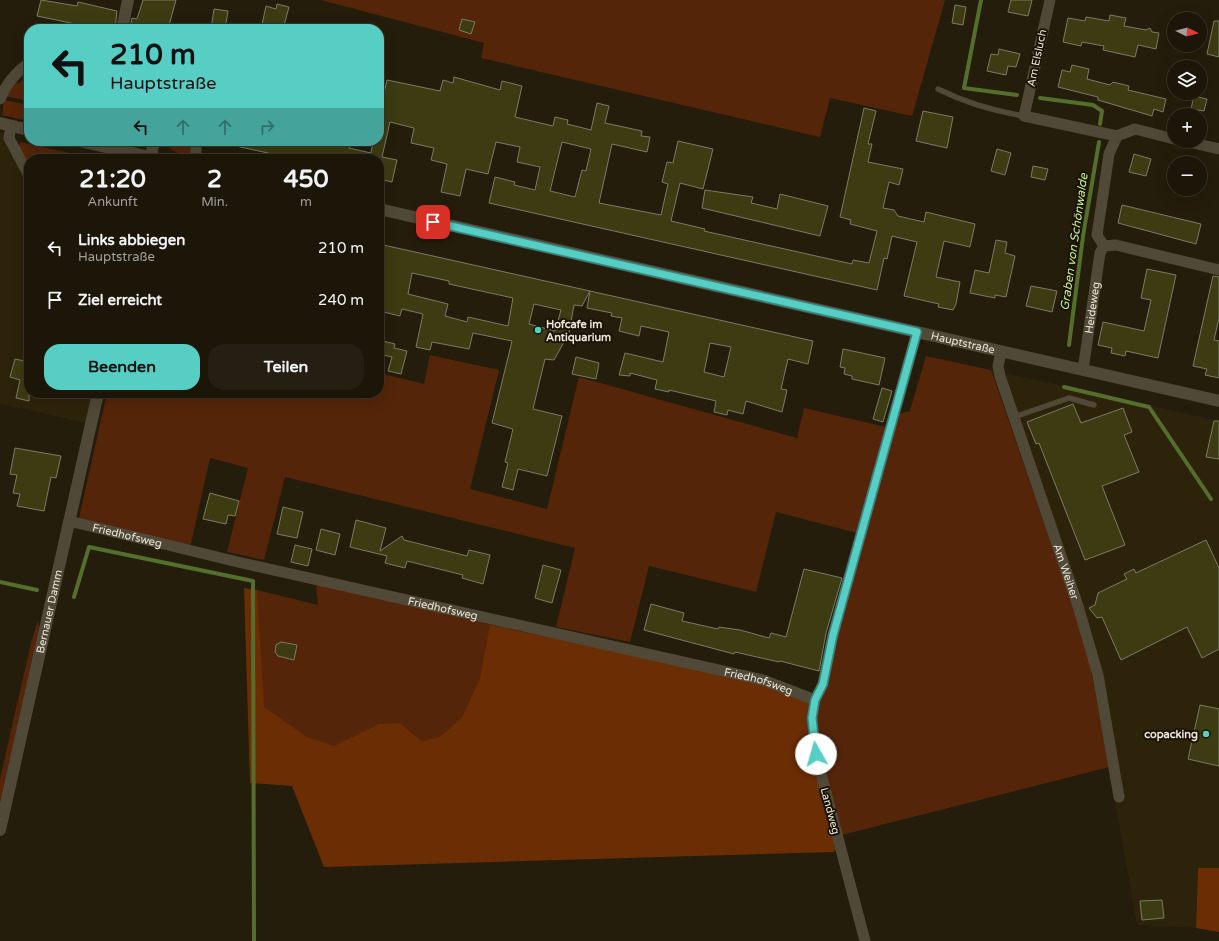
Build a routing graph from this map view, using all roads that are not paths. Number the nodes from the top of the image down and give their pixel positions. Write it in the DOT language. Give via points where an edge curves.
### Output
graph roads {
  1 [pos="128,0"];
  2 [pos="1050,0"];
  3 [pos="123,24"];
  4 [pos="24,67"];
  5 [pos="938,89"];
  6 [pos="0,99"];
  7 [pos="1024,116"];
  8 [pos="5,125"];
  9 [pos="24,129"];
  10 [pos="1117,136"];
  11 [pos="1167,137"];
  12 [pos="119,146"];
  13 [pos="1207,147"];
  14 [pos="1219,150"];
  15 [pos="142,154"];
  16 [pos="24,166"];
  17 [pos="384,210"];
  18 [pos="1104,246"];
  19 [pos="1219,270"];
  20 [pos="917,332"];
  21 [pos="1001,352"];
  22 [pos="1083,370"];
  23 [pos="97,398"];
  24 [pos="1219,401"];
  25 [pos="1094,405"];
  26 [pos="1014,417"];
  27 [pos="69,521"];
  28 [pos="815,700"];
  29 [pos="1119,797"];
  30 [pos="0,830"];
  31 [pos="865,941"];
  1 -- 3 [label="main road"];
  2 -- 7 [label="street, Am Elsluch"];
  4 -- 6 [label="street" via="6,87"];
  5 -- 7 [label="lane" via="959,100"];
  7 -- 10 [label="street"];
  8 -- 9 [label="main road"];
  8 -- 16 [label="street"];
  10 -- 11 [label="street" via="1135,129"];
  10 -- 18 [label="street" via="1112,143 1097,235"];
  12 -- 15 [label="main road"];
  13 -- 14 [label="street"];
  17 -- 20 [label="main road, Hauptstraße"];
  18 -- 19 [label="street" via="1116,245"];
  18 -- 22 [label="street, Heideweg" via="1100,253"];
  20 -- 21 [label="main road, Hauptstraße"];
  20 -- 28 [label="street, Landweg" via="833,635 823,684"];
  21 -- 22 [label="main road, Hauptstraße"];
  21 -- 26 [label="street, Am Weiher" via="998,366"];
  22 -- 24 [label="main road, Hauptstraße"];
  23 -- 27 [label="main road, Bernauer Damm"];
  25 -- 26 [label="lane" via="1069,398"];
  26 -- 29 [label="street, Am Weiher" via="1078,606 1098,675"];
  27 -- 28 [label="street, Friedhofsweg" via="250,565 763,680"];
  27 -- 30 [label="main road, Bernauer Damm"];
  28 -- 31 [label="street, Landweg" via="812,718 816,754"];
}
